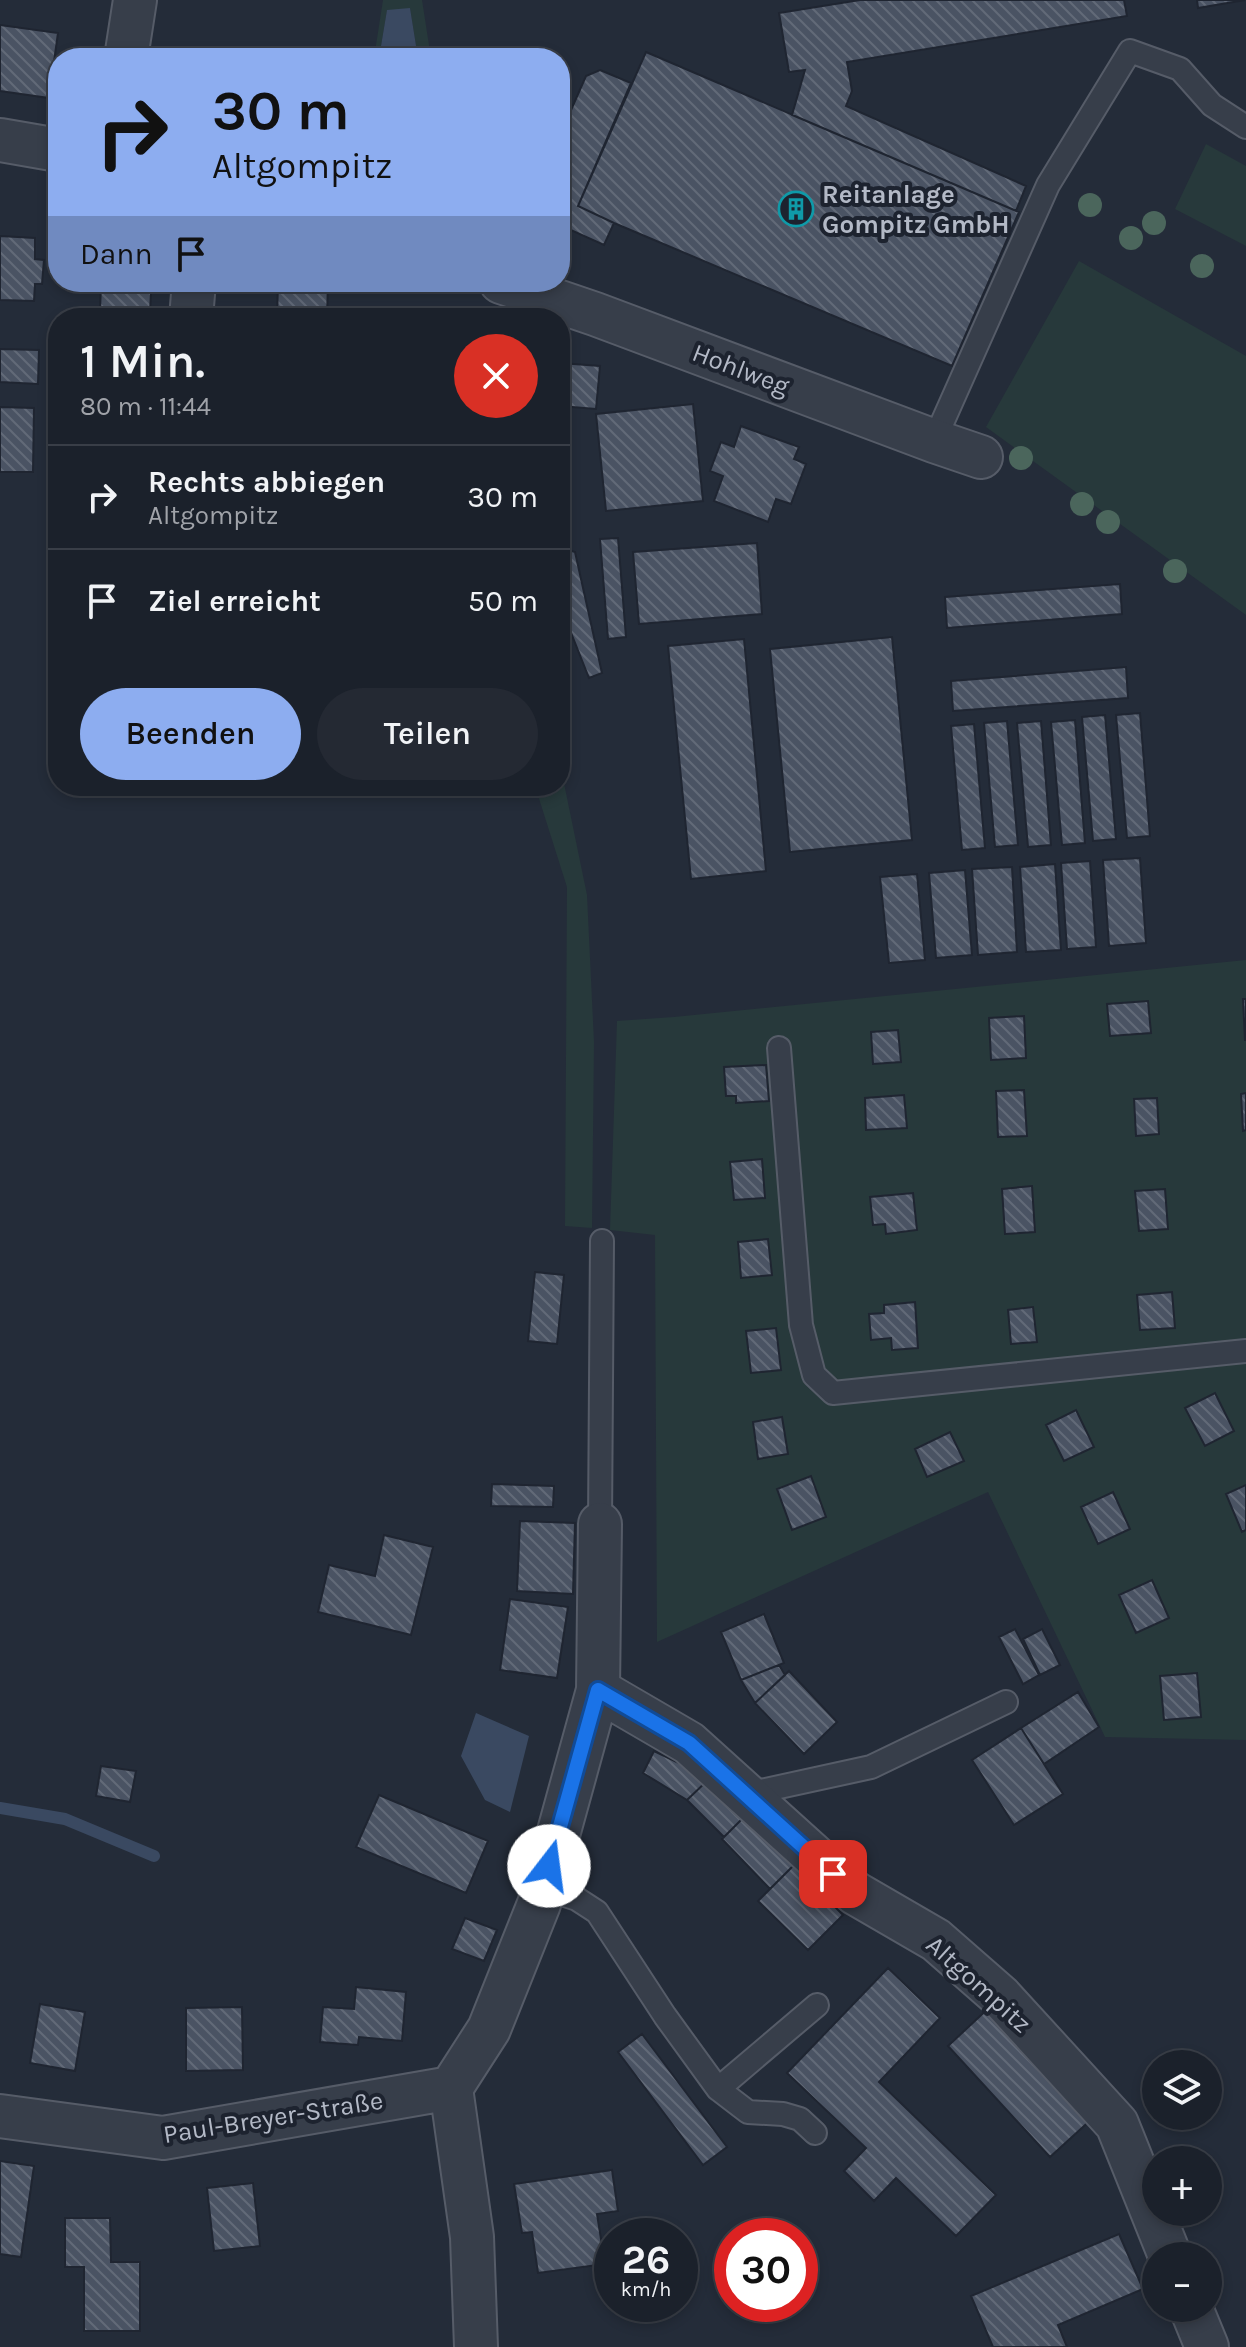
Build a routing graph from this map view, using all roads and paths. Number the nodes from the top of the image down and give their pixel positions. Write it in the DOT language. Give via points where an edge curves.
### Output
graph roads {
  1 [pos="135,0"];
  2 [pos="128,48"];
  3 [pos="1246,127"];
  4 [pos="0,140"];
  5 [pos="48,148"];
  6 [pos="530,292"];
  7 [pos="934,441"];
  8 [pos="981,457"];
  9 [pos="779,1048"];
  10 [pos="602,1241"];
  11 [pos="1246,1351"];
  12 [pos="600,1524"];
  13 [pos="598,1690"];
  14 [pos="1006,1702"];
  15 [pos="747,1794"];
  16 [pos="543,1888"];
  17 [pos="817,2005"];
  18 [pos="451,2088"];
  19 [pos="718,2089"];
  20 [pos="0,2116"];
  21 [pos="815,2133"];
  22 [pos="1164,2242"];
  23 [pos="1197,2322"];
  24 [pos="476,2347"];
  25 [pos="1207,2347"];
  1 -- 2 [label="street"];
  3 -- 7 [label="lane" via="1212,105 1180,69 1130,51 1048,185"];
  4 -- 5 [label="street"];
  6 -- 7 [label="street, Hohlweg"];
  7 -- 8 [label="street, Hohlweg"];
  9 -- 11 [label="lane" via="801,1325 814,1375 833,1393"];
  10 -- 12 [label="lane"];
  12 -- 13 [label="street"];
  13 -- 15 [label="street, Altgompitz" via="689,1743"];
  13 -- 16 [label="street"];
  14 -- 15 [label="lane" via="871,1767"];
  15 -- 22 [label="street, Altgompitz" via="855,1893 936,1940 1000,1996 1117,2124"];
  16 -- 18 [label="street" via="489,2029"];
  16 -- 19 [label="lane" via="597,1912"];
  17 -- 19 [label="lane"];
  18 -- 20 [label="street, Paul-Breyer-Straße" via="163,2138"];
  18 -- 24 [label="street" via="472,2237"];
  19 -- 21 [label="lane" via="748,2112 800,2119"];
  23 -- 25 [label="street"];
}
